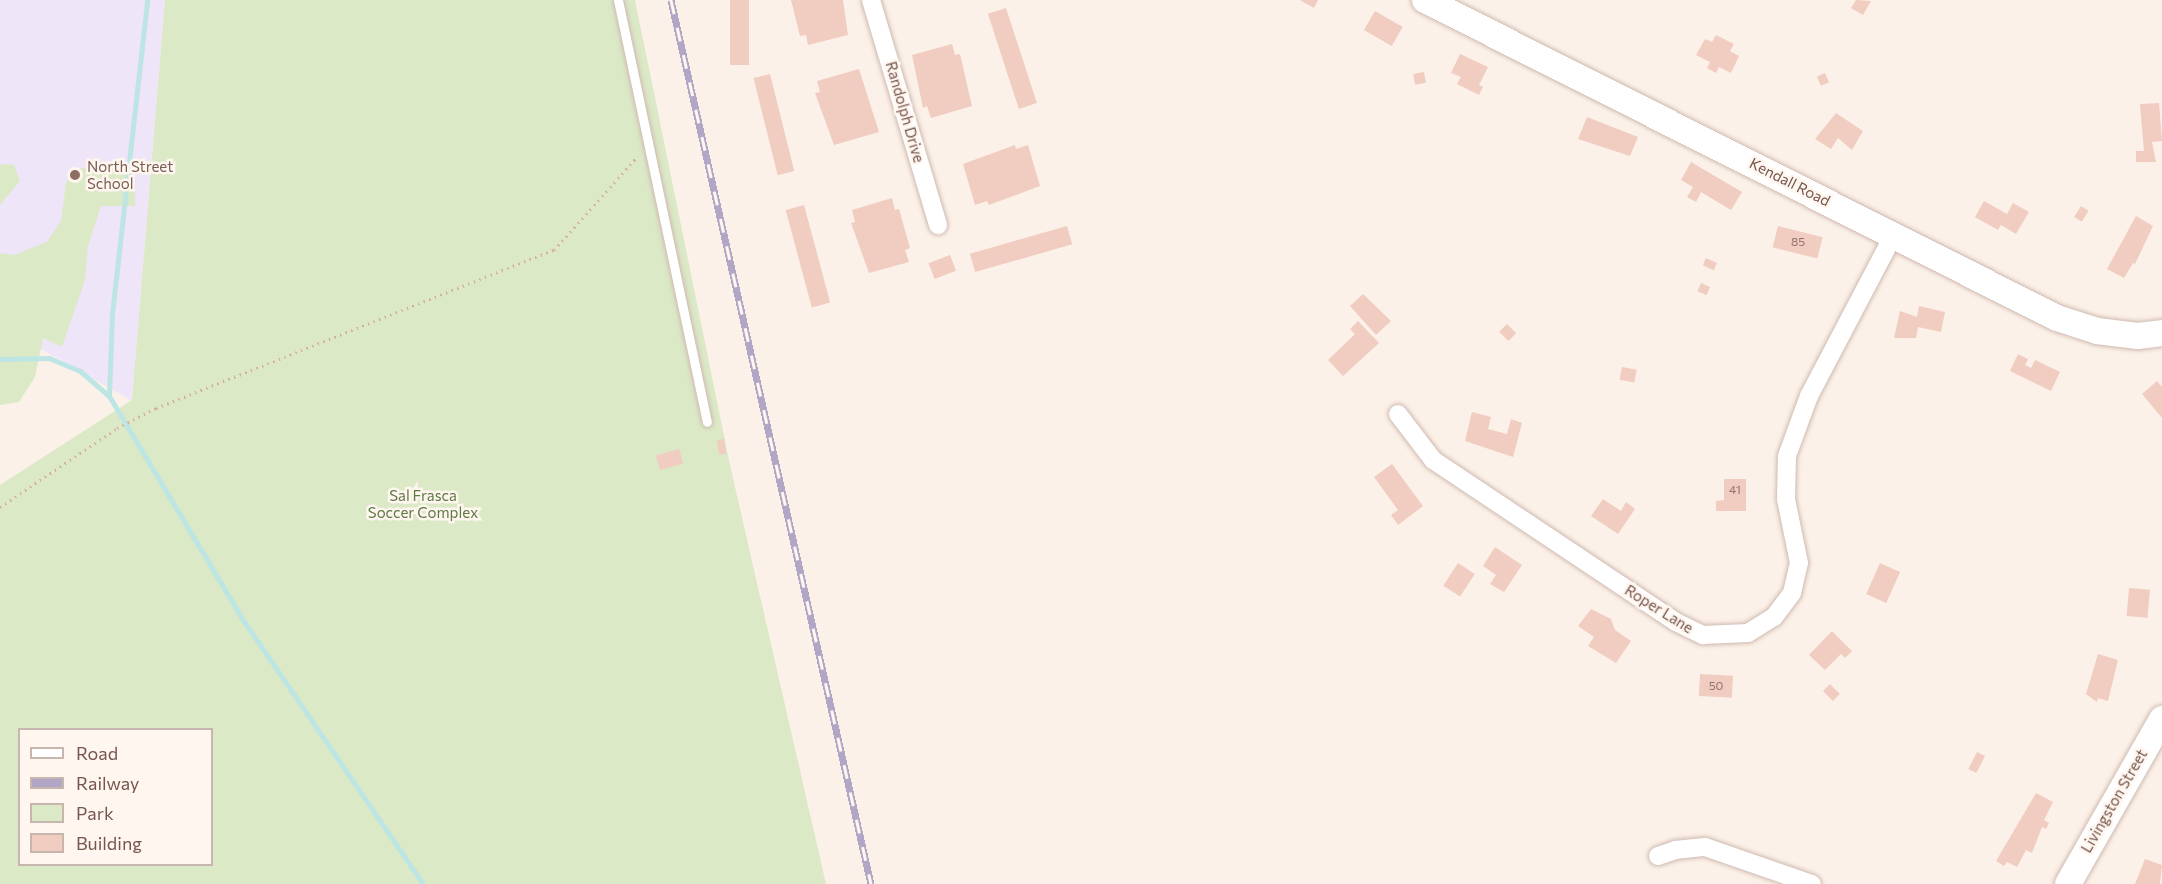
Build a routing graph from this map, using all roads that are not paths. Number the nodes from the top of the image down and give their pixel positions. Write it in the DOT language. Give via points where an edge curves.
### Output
graph roads {
  1 [pos="618,0"];
  2 [pos="871,0"];
  3 [pos="1425,0"];
  4 [pos="938,225"];
  5 [pos="1894,234"];
  6 [pos="2162,333"];
  7 [pos="1398,414"];
  8 [pos="707,422"];
  9 [pos="2162,719"];
  10 [pos="1658,856"];
  11 [pos="1812,884"];
  12 [pos="2068,884"];
  1 -- 8 [label="lane"];
  2 -- 4 [label="street, Randolph Drive"];
  3 -- 5 [label="street, Kendall Road"];
  5 -- 6 [label="street, Kendall Road" via="2057,318 2097,332 2138,336"];
  5 -- 7 [label="street, Roper Lane" via="1809,396 1787,456 1786,500 1799,563 1792,592 1774,617 1748,633 1718,637 1689,630 1433,460"];
  9 -- 12 [label="street, Livingston Street"];
  10 -- 11 [label="street" via="1704,847"];
}
